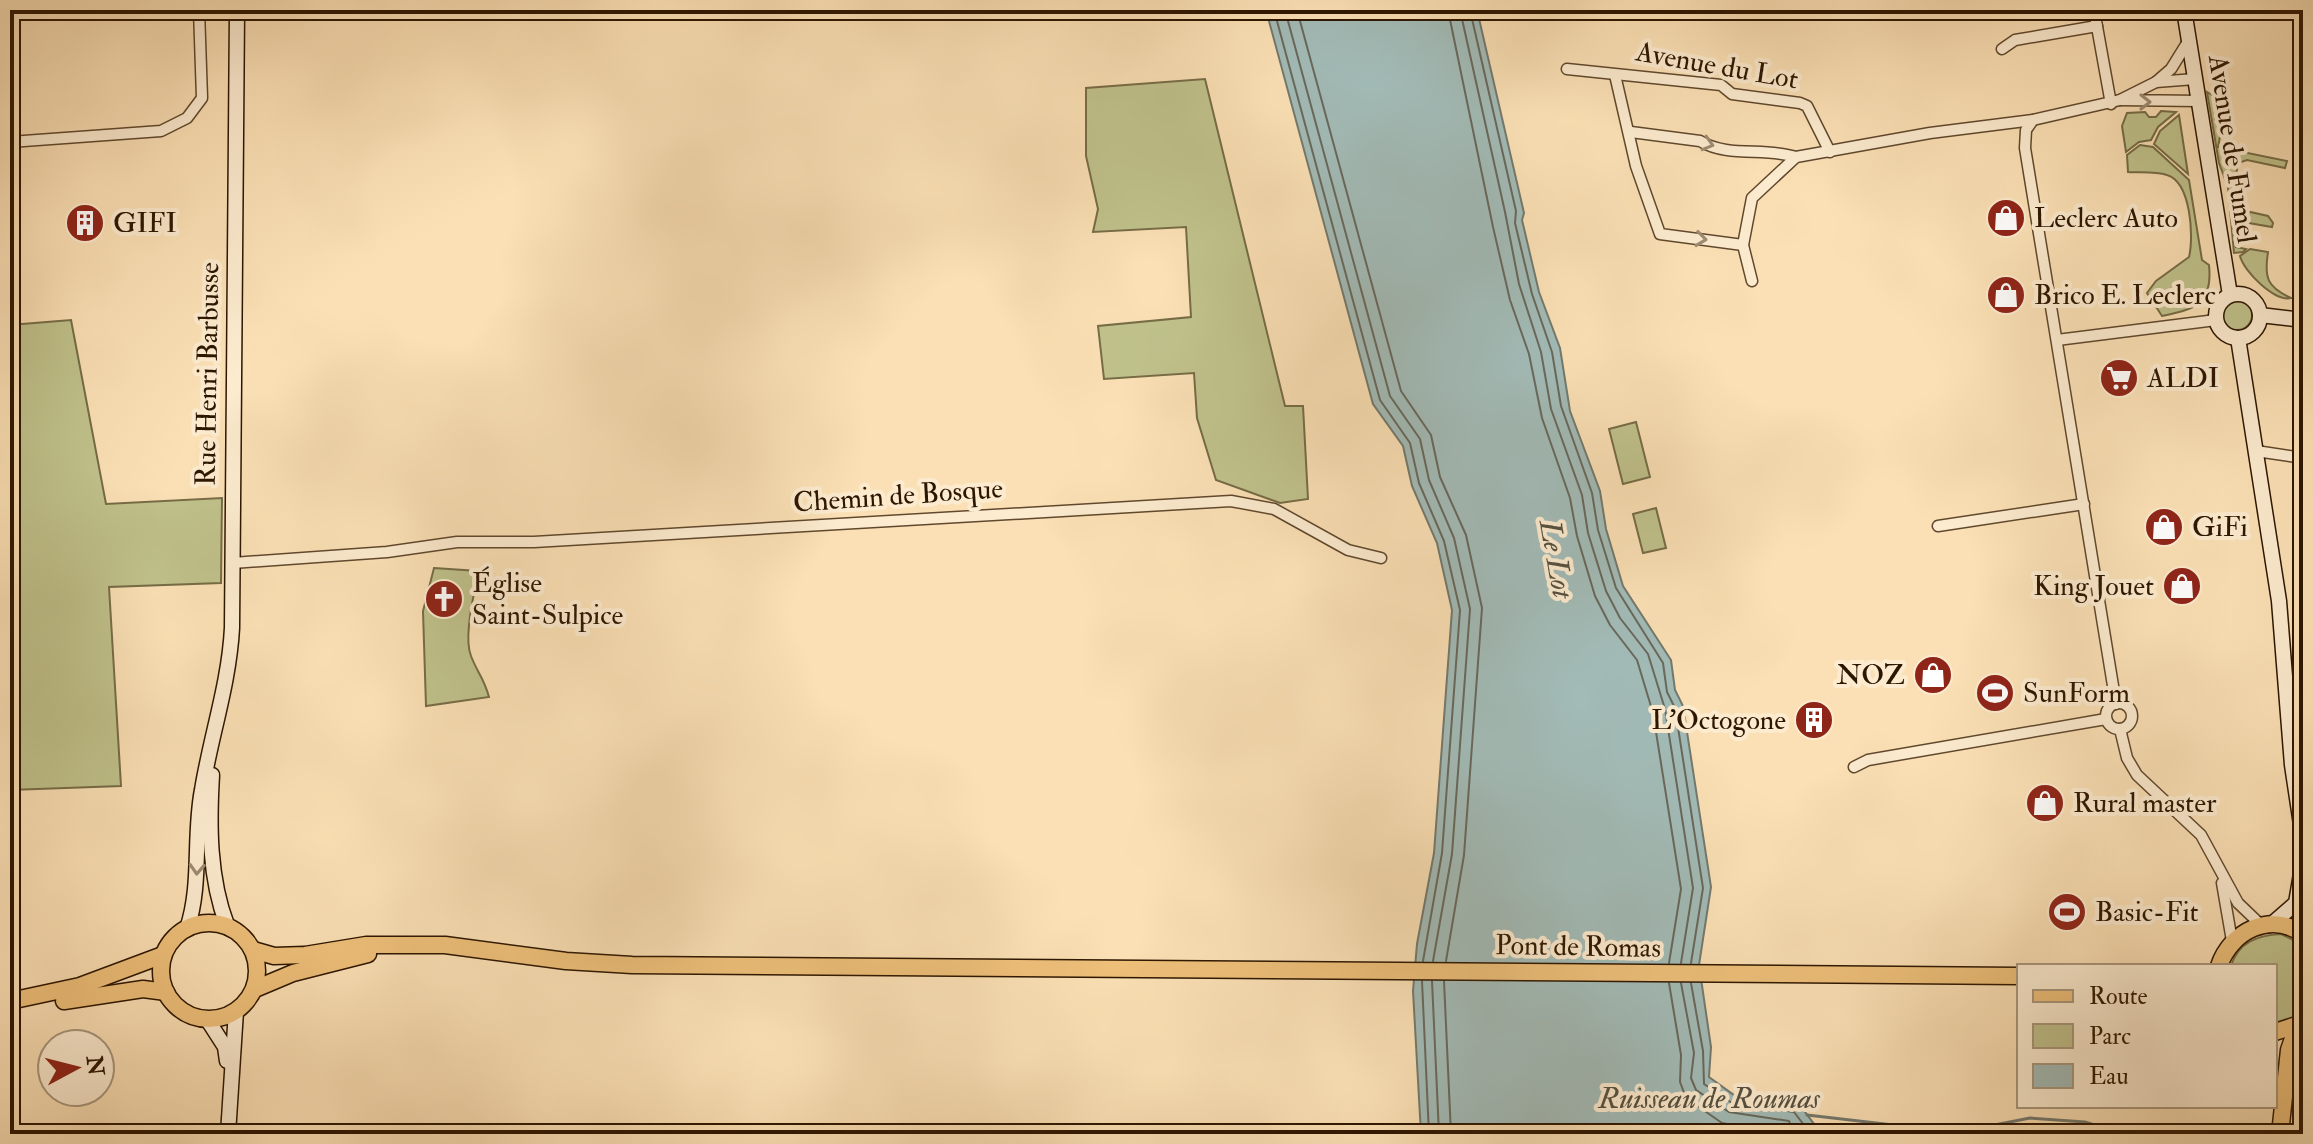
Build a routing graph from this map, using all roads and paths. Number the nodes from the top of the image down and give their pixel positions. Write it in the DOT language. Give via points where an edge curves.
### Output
graph roads {
  1 [pos="199,10"];
  2 [pos="237,10"];
  3 [pos="2094,10"];
  4 [pos="2184,10"];
  5 [pos="2097,26"];
  6 [pos="2189,40"];
  7 [pos="2002,49"];
  8 [pos="1567,69"];
  9 [pos="1615,75"];
  10 [pos="2195,79"];
  11 [pos="2156,82"];
  12 [pos="2199,101"];
  13 [pos="2116,102"];
  14 [pos="2033,120"];
  15 [pos="1631,132"];
  16 [pos="10,142"];
  17 [pos="1830,152"];
  18 [pos="1796,157"];
  19 [pos="1743,245"];
  20 [pos="1752,281"];
  21 [pos="2230,295"];
  22 [pos="2260,315"];
  23 [pos="2216,320"];
  24 [pos="2303,320"];
  25 [pos="2238,338"];
  26 [pos="2057,340"];
  27 [pos="2256,451"];
  28 [pos="2303,458"];
  29 [pos="2084,504"];
  30 [pos="1938,526"];
  31 [pos="1381,558"];
  32 [pos="233,563"];
  33 [pos="2116,704"];
  34 [pos="2106,719"];
  35 [pos="2120,729"];
  36 [pos="215,737"];
  37 [pos="1854,767"];
  38 [pos="2303,838"];
  39 [pos="2303,862"];
  40 [pos="2220,874"];
  41 [pos="2302,884"];
  42 [pos="2267,924"];
  43 [pos="227,925"];
  44 [pos="187,929"];
  45 [pos="2303,934"];
  46 [pos="2232,941"];
  47 [pos="412,945"];
  48 [pos="253,950"];
  49 [pos="163,955"];
  50 [pos="2219,964"];
  51 [pos="2017,976"];
  52 [pos="255,989"];
  53 [pos="166,992"];
  54 [pos="10,1002"];
  55 [pos="236,1011"];
  56 [pos="207,1019"];
  57 [pos="2300,1025"];
  58 [pos="2277,1031"];
  59 [pos="230,1081"];
  60 [pos="2275,1108"];
  61 [pos="228,1134"];
  62 [pos="2279,1134"];
  1 -- 16 [label="street" via="203,88 197,108 187,118 161,131"];
  2 -- 32 [label="main road, Rue Henri Barbusse"];
  3 -- 5 [label="street"];
  4 -- 6 [label="main road, Avenue de Fumel"];
  5 -- 7 [label="street" via="2015,40"];
  5 -- 13 [label="street"];
  6 -- 10 [label="main road, Avenue de Fumel"];
  6 -- 11 [label="street"];
  8 -- 9 [label="street, Avenue du Lot"];
  9 -- 15 [label="street, Avenue du Lot"];
  9 -- 17 [label="street, Avenue du Lot" via="1721,85 1732,94 1800,103 1807,106"];
  10 -- 11 [label="street"];
  10 -- 12 [label="main road, Avenue de Fumel"];
  11 -- 13 [label="street"];
  13 -- 12 [label="street, one-way"];
  12 -- 21 [label="main road, Avenue de Fumel"];
  13 -- 14 [label="street"];
  14 -- 17 [label="street"];
  14 -- 26 [label="street" via="2025,148"];
  15 -- 18 [label="street, one-way"];
  15 -- 19 [label="street, Avenue du Lot, one-way" via="1636,166 1660,234"];
  17 -- 18 [label="street"];
  18 -- 19 [label="street" via="1752,198"];
  19 -- 20 [label="street"];
  21 -- 22 [label="main road" via="2250,297"];
  21 -- 23 [label="main road" via="2218,305"];
  22 -- 24 [label="main road"];
  22 -- 25 [label="main road" via="2256,328"];
  23 -- 25 [label="main road" via="2221,331"];
  23 -- 26 [label="street"];
  25 -- 27 [label="main road"];
  26 -- 29 [label="street"];
  27 -- 28 [label="street"];
  27 -- 38 [label="main road" via="2279,601"];
  29 -- 30 [label="street"];
  29 -- 33 [label="street"];
  31 -- 32 [label="street, Chemin de Bosque" via="1348,550 1274,509 1231,501 534,542 457,542"];
  32 -- 36 [label="main road, Rue Henri Barbusse" via="229,673"];
  33 -- 34 [label="street"];
  33 -- 35 [label="street" via="2128,707 2132,715"];
  34 -- 35 [label="street"];
  34 -- 37 [label="street" via="1893,755"];
  35 -- 40 [label="street" via="2137,775 2201,835"];
  36 -- 43 [label="main road, Rue Henri Barbusse" via="211,839 218,901"];
  36 -- 44 [label="main road, Rue Henri Barbusse, one-way" via="202,790 195,901"];
  39 -- 41 [label="main road"];
  40 -- 42 [label="street" via="2238,903"];
  40 -- 46 [label="street"];
  41 -- 42 [label="main road" via="2296,903"];
  42 -- 45 [label="main road"];
  42 -- 46 [label="main road"];
  43 -- 44 [label="main road" via="205,923"];
  43 -- 48 [label="main road"];
  44 -- 49 [label="main road"];
  46 -- 50 [label="main road"];
  47 -- 48 [label="main road" via="274,956"];
  47 -- 51 [label="main road, Pont de Romas" via="632,965"];
  47 -- 52 [label="main road" via="293,973"];
  48 -- 52 [label="main road" via="258,968"];
  49 -- 53 [label="main road"];
  49 -- 54 [label="main road" via="80,986"];
  52 -- 55 [label="main road"];
  53 -- 54 [label="main road" via="143,989 63,1002"];
  53 -- 56 [label="main road" via="177,1007"];
  55 -- 56 [label="main road"];
  55 -- 59 [label="main road"];
  56 -- 59 [label="main road" via="225,1047"];
  57 -- 58 [label="main road"];
  57 -- 62 [label="main road" via="2289,1050"];
  59 -- 61 [label="main road"];
  60 -- 62 [label="main road"];
}
